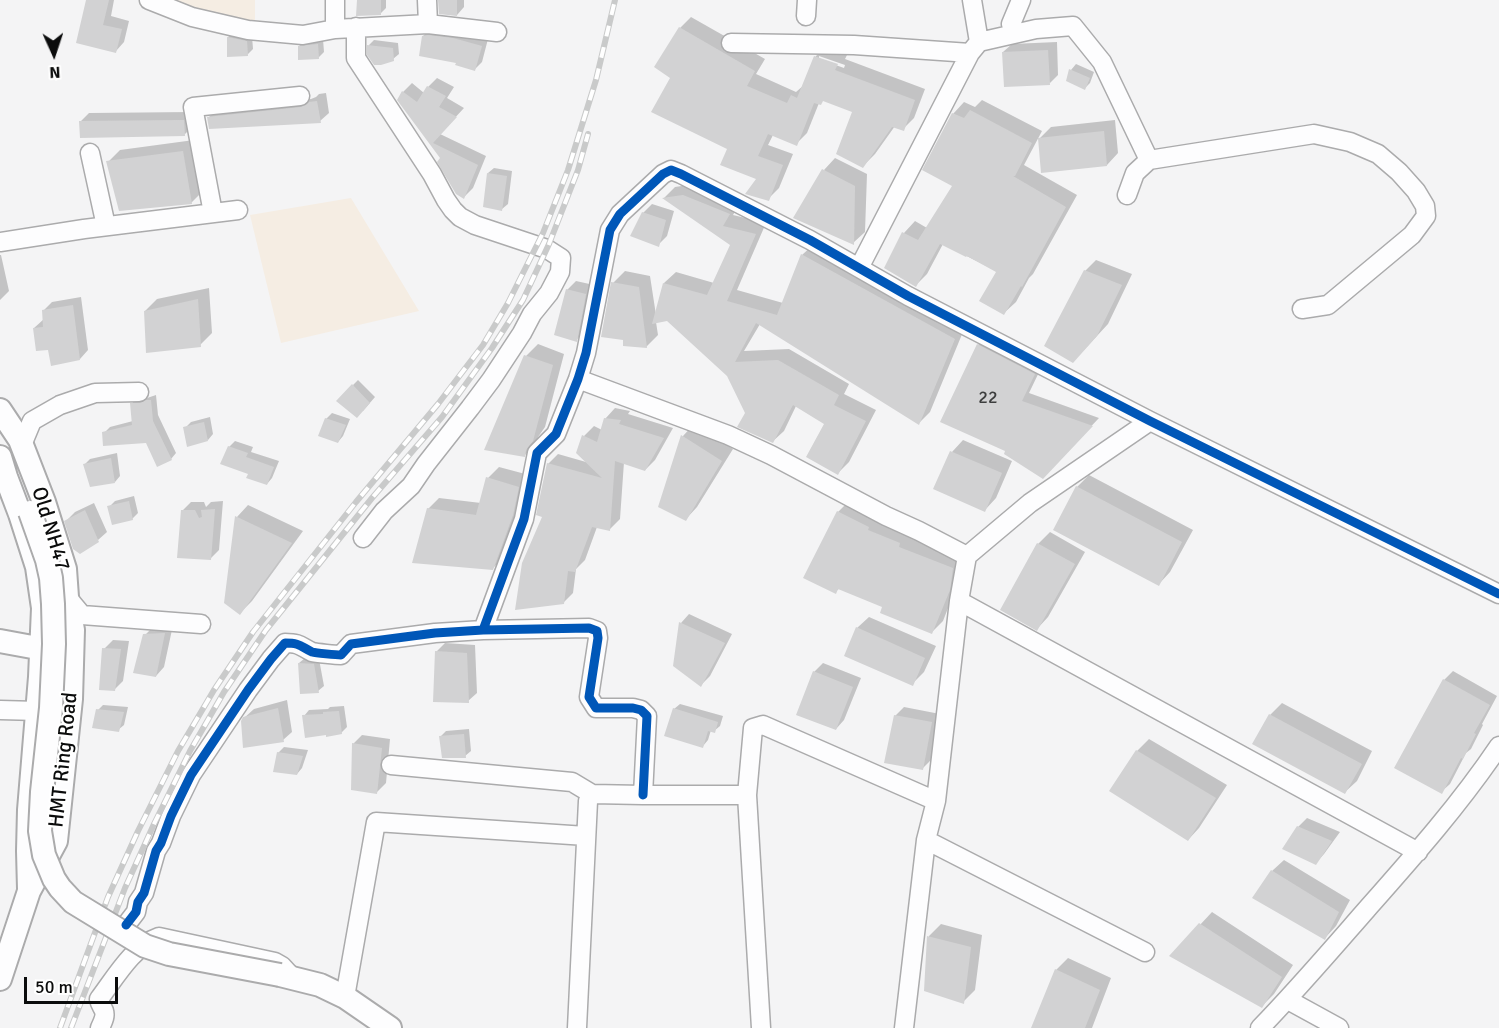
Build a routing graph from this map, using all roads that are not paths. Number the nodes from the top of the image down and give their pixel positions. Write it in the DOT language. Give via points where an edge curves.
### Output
graph roads {
  1 [pos="149,0"];
  2 [pos="335,0"];
  3 [pos="427,0"];
  4 [pos="972,0"];
  5 [pos="1021,0"];
  6 [pos="428,24"];
  7 [pos="1011,24"];
  8 [pos="356,27"];
  9 [pos="335,29"];
  10 [pos="497,32"];
  11 [pos="732,42"];
  12 [pos="974,47"];
  13 [pos="300,96"];
  14 [pos="90,153"];
  15 [pos="1149,160"];
  16 [pos="1127,195"];
  17 [pos="238,210"];
  18 [pos="213,213"];
  19 [pos="106,226"];
  20 [pos="0,242"];
  21 [pos="859,268"];
  22 [pos="1302,309"];
  23 [pos="578,379"];
  24 [pos="139,392"];
  25 [pos="0,410"];
  26 [pos="1150,421"];
  27 [pos="14,444"];
  28 [pos="3,467"];
  29 [pos="31,468"];
  30 [pos="30,512"];
  31 [pos="363,538"];
  32 [pos="967,556"];
  33 [pos="1499,594"];
  34 [pos="68,597"];
  35 [pos="959,601"];
  36 [pos="201,624"];
  37 [pos="483,630"];
  38 [pos="0,640"];
  39 [pos="41,649"];
  40 [pos="73,656"];
  41 [pos="0,710"];
  42 [pos="38,711"];
  43 [pos="1499,746"];
  44 [pos="391,765"];
  45 [pos="1492,772"];
  46 [pos="592,794"];
  47 [pos="643,795"];
  48 [pos="747,795"];
  49 [pos="936,801"];
  50 [pos="586,836"];
  51 [pos="926,840"];
  52 [pos="1418,852"];
  53 [pos="29,891"];
  54 [pos="126,925"];
  55 [pos="7,935"];
  56 [pos="1145,952"];
  57 [pos="286,976"];
  58 [pos="0,979"];
  59 [pos="345,997"];
  60 [pos="1288,1000"];
  61 [pos="100,1028"];
  62 [pos="390,1028"];
  63 [pos="577,1028"];
  64 [pos="761,1028"];
  65 [pos="904,1028"];
  66 [pos="1260,1028"];
  67 [pos="1339,1028"];
  1 -- 9 [label="street" via="192,17 248,30 303,35"];
  2 -- 9 [label="street"];
  3 -- 6 [label="street"];
  4 -- 12 [label="street"];
  5 -- 7 [label="street"];
  6 -- 8 [label="street"];
  6 -- 10 [label="street"];
  8 -- 9 [label="street"];
  8 -- 31 [label="street" via="356,58 453,210 475,225 547,249 561,258 560,272 549,293 484,389 411,486"];
  11 -- 12 [label="street"];
  12 -- 15 [label="street" via="1036,29 1073,26 1102,62"];
  12 -- 21 [label="street"];
  13 -- 18 [label="street" via="193,107"];
  14 -- 19 [label="street"];
  15 -- 16 [label="street" via="1134,173"];
  15 -- 22 [label="street" via="1314,134 1350,142 1378,154 1399,172 1425,206 1425,216 1412,235 1328,305"];
  17 -- 18 [label="street"];
  18 -- 19 [label="street"];
  19 -- 20 [label="street"];
  21 -- 23 [label="street" via="681,174 663,174 620,214 610,230"];
  21 -- 26 [label="street"];
  23 -- 32 [label="street" via="728,435"];
  23 -- 37 [label="street" via="556,434 537,453 524,519"];
  24 -- 27 [label="street" via="95,393 60,405 32,422"];
  25 -- 27 [label="main road, Old NH47"];
  26 -- 32 [label="street" via="1030,503"];
  26 -- 33 [label="street"];
  27 -- 29 [label="main road, Old NH47"];
  28 -- 30 [label="main road"];
  28 -- 39 [label="main road, Old NH47" via="37,567 43,608"];
  29 -- 30 [label="main road"];
  29 -- 34 [label="main road, Old NH47" via="65,568"];
  30 -- 57 [label="main road, bridge" via="47,560 53,604 51,708 40,831 54,879 73,902 145,946"];
  32 -- 35 [label="street"];
  34 -- 36 [label="street" via="82,615"];
  34 -- 40 [label="main road, Old NH47"];
  35 -- 49 [label="street"];
  35 -- 52 [label="street"];
  37 -- 47 [label="street" via="597,631 589,697 596,708 633,708 647,716"];
  37 -- 54 [label="street" via="351,644 341,655 334,656 285,643 191,775 156,851 136,912"];
  38 -- 39 [label="main road"];
  39 -- 40 [label="main road"];
  39 -- 42 [label="main road, HMT Ring Road"];
  40 -- 53 [label="main road, HMT Ring Road" via="56,841"];
  41 -- 42 [label="street"];
  42 -- 53 [label="main road, HMT Ring Road" via="28,810"];
  43 -- 45 [label="street"];
  44 -- 46 [label="street" via="572,782"];
  45 -- 52 [label="street"];
  46 -- 47 [label="street"];
  46 -- 50 [label="street"];
  47 -- 48 [label="street"];
  48 -- 49 [label="street" via="753,729 763,724"];
  48 -- 64 [label="street"];
  49 -- 51 [label="street"];
  50 -- 59 [label="street" via="376,822"];
  50 -- 63 [label="street"];
  51 -- 56 [label="street"];
  51 -- 65 [label="street"];
  52 -- 60 [label="street"];
  53 -- 55 [label="main road, HMT Ring Road"];
  55 -- 58 [label="main road, HMT Ring Road"];
  57 -- 59 [label="main road"];
  57 -- 61 [label="street" via="282,966 275,962 159,937 137,951 99,999 104,1012"];
  59 -- 62 [label="main road"];
  60 -- 66 [label="street"];
  60 -- 67 [label="street"];
}
